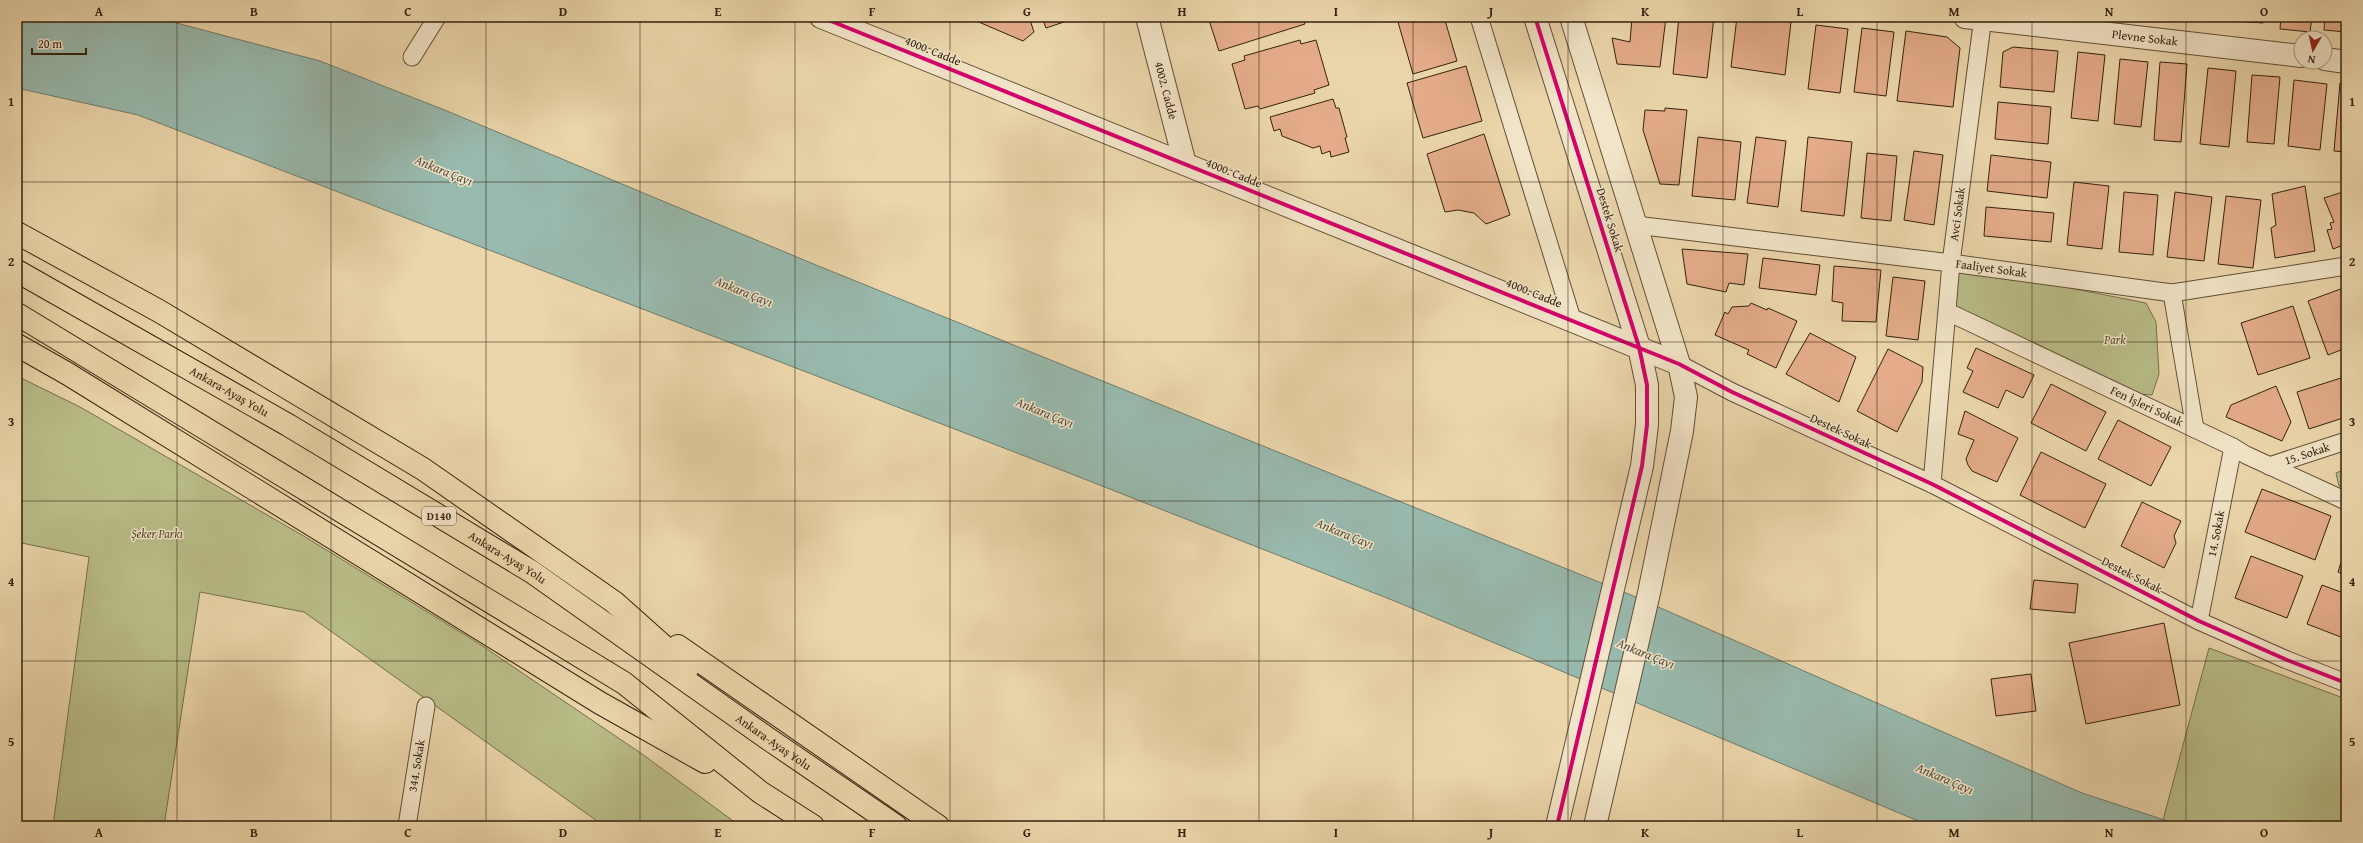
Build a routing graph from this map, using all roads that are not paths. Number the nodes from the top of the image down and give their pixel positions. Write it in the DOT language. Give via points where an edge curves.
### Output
graph roads {
  1 [pos="437,17"];
  2 [pos="821,17"];
  3 [pos="1146,17"];
  4 [pos="1479,17"];
  5 [pos="1535,17"];
  6 [pos="1570,17"];
  7 [pos="1977,18"];
  8 [pos="2293,55"];
  9 [pos="412,57"];
  10 [pos="2333,60"];
  11 [pos="2346,62"];
  12 [pos="1185,164"];
  13 [pos="1636,225"];
  14 [pos="17,233"];
  15 [pos="1951,263"];
  16 [pos="2346,266"];
  17 [pos="17,271"];
  18 [pos="2172,293"];
  19 [pos="1948,312"];
  20 [pos="17,314"];
  21 [pos="1572,319"];
  22 [pos="17,345"];
  23 [pos="1639,347"];
  24 [pos="17,361"];
  25 [pos="1680,364"];
  26 [pos="68,374"];
  27 [pos="2195,429"];
  28 [pos="2346,441"];
  29 [pos="2233,447"];
  30 [pos="2269,466"];
  31 [pos="1932,484"];
  32 [pos="2346,500"];
  33 [pos="614,602"];
  34 [pos="2198,620"];
  35 [pos="2346,683"];
  36 [pos="426,706"];
  37 [pos="767,738"];
  38 [pos="760,792"];
  39 [pos="407,826"];
  40 [pos="795,826"];
  41 [pos="813,826"];
  42 [pos="896,826"];
  43 [pos="938,826"];
  44 [pos="1557,826"];
  45 [pos="1595,826"];
  1 -- 9 [label="street"];
  2 -- 12 [label="street, 4000. Cadde"];
  3 -- 12 [label="street, 4002. Cadde"];
  4 -- 21 [label="street"];
  5 -- 23 [label="street, Destek Sokak"];
  6 -- 13 [label="street, Destek Sokak"];
  7 -- 8 [label="street, Plevne Sokak"];
  7 -- 15 [label="street, Avci Sokak"];
  10 -- 11 [label="street"];
  12 -- 21 [label="street, 4000. Cadde"];
  13 -- 15 [label="street, Faaliyet Sokak"];
  13 -- 25 [label="street, Destek Sokak"];
  14 -- 33 [label="highway" via="159,311 423,469"];
  15 -- 18 [label="street, Faaliyet Sokak"];
  15 -- 19 [label="street, Avci Sokak"];
  16 -- 18 [label="street, Faaliyet Sokak"];
  17 -- 37 [label="highway, Ankara-Ayaş Yolu / D140" via="288,425 532,572"];
  18 -- 27 [label="street"];
  19 -- 27 [label="street, Fen İşleri Sokak"];
  19 -- 31 [label="street, Avci Sokak"];
  20 -- 38 [label="highway" via="624,683"];
  21 -- 23 [label="street, 4000. Cadde"];
  22 -- 26 [label="highway"];
  23 -- 25 [label="street, Destek Sokak"];
  23 -- 44 [label="street" via="1647,385 1647,425 1642,466"];
  24 -- 26 [label="highway"];
  25 -- 31 [label="street, Destek Sokak" via="1732,392"];
  25 -- 45 [label="street" via="1686,397 1682,431 1649,593"];
  26 -- 38 [label="highway" via="600,703"];
  27 -- 29 [label="street, Fen İşleri Sokak"];
  28 -- 30 [label="street, 15. Sokak"];
  29 -- 30 [label="street, Fen İşleri Sokak"];
  29 -- 34 [label="street, 14. Sokak"];
  30 -- 32 [label="street, Fen İşleri Sokak"];
  31 -- 34 [label="street, Destek Sokak"];
  33 -- 37 [label="highway"];
  33 -- 43 [label="highway"];
  34 -- 35 [label="street, Destek Sokak"];
  36 -- 39 [label="street, 344. Sokak"];
  37 -- 42 [label="highway, Ankara-Ayaş Yolu / D140"];
  38 -- 40 [label="highway"];
  38 -- 41 [label="highway"];
}
